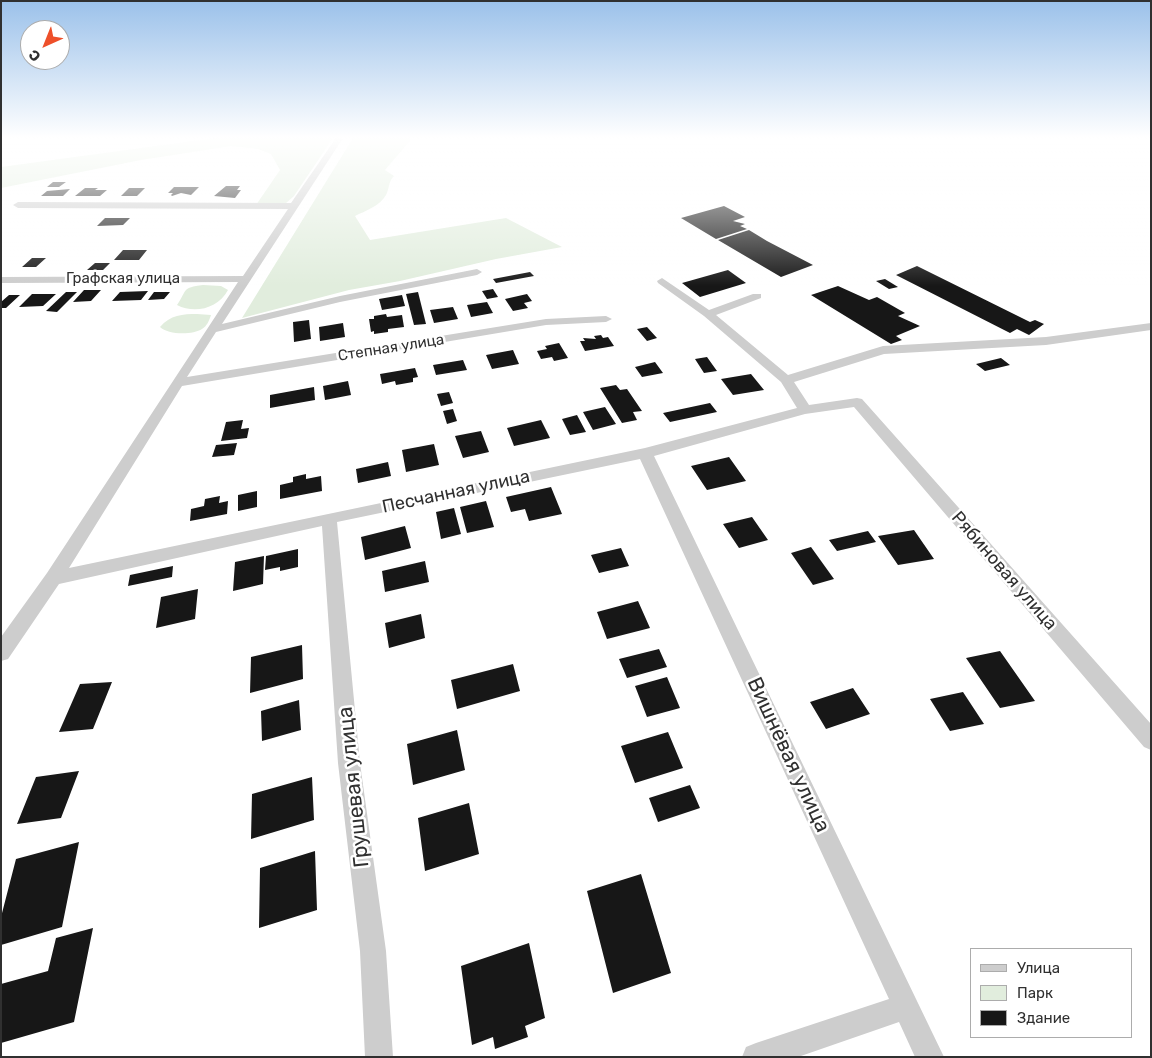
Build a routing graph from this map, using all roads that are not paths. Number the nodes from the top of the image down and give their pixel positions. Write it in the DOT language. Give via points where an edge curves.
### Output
graph roads {
  1 [pos="306,187"];
  2 [pos="18,205"];
  3 [pos="294,206"];
  4 [pos="477,272"];
  5 [pos="246,279"];
  6 [pos="1,280"];
  7 [pos="662,281"];
  8 [pos="757,296"];
  9 [pos="708,314"];
  10 [pos="606,319"];
  11 [pos="1151,326"];
  12 [pos="212,330"];
  13 [pos="786,380"];
  14 [pos="176,383"];
  15 [pos="857,402"];
  16 [pos="805,410"];
  17 [pos="645,453"];
  18 [pos="329,518"];
  19 [pos="53,578"];
  20 [pos="1,653"];
  21 [pos="1151,740"];
  22 [pos="906,1006"];
  23 [pos="379,1057"];
  24 [pos="756,1057"];
  25 [pos="930,1057"];
  1 -- 3 [label="street"];
  2 -- 3 [label="street"];
  3 -- 5 [label="street"];
  4 -- 12 [label="street" via="340,299"];
  5 -- 6 [label="street, Графская улица"];
  5 -- 12 [label="street"];
  7 -- 9 [label="street"];
  8 -- 9 [label="street"];
  9 -- 13 [label="street"];
  10 -- 14 [label="street, Степная улица" via="546,322"];
  11 -- 13 [label="street" via="1046,342 882,350"];
  12 -- 14 [label="street"];
  13 -- 16 [label="street"];
  14 -- 19 [label="street"];
  15 -- 16 [label="street, Песчанная улица"];
  15 -- 21 [label="street, Рябиновая улица"];
  16 -- 17 [label="street, Песчанная улица"];
  17 -- 18 [label="street, Песчанная улица"];
  17 -- 22 [label="street, Вишнёвая улица"];
  18 -- 19 [label="street, Песчанная улица"];
  18 -- 23 [label="street, Грушевая улица" via="349,763 373,951"];
  19 -- 20 [label="street"];
  22 -- 24 [label="street"];
  22 -- 25 [label="street, Вишнёвая улица"];
}
